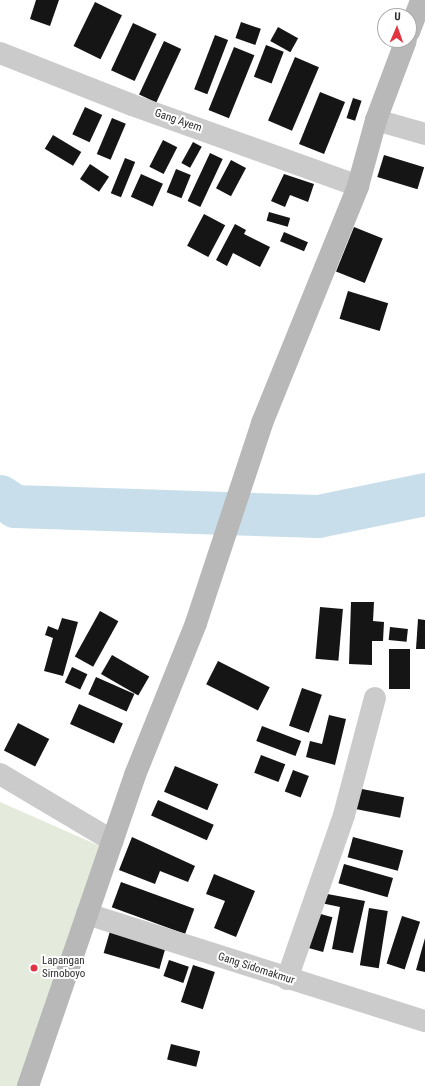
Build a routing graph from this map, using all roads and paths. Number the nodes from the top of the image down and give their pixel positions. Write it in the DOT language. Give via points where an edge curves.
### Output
graph roads {
  1 [pos="421,0"];
  2 [pos="417,11"];
  3 [pos="403,48"];
  4 [pos="0,53"];
  5 [pos="376,120"];
  6 [pos="425,134"];
  7 [pos="358,186"];
  8 [pos="375,698"];
  9 [pos="0,774"];
  10 [pos="113,841"];
  11 [pos="87,914"];
  12 [pos="287,979"];
  13 [pos="425,1021"];
  14 [pos="28,1086"];
  1 -- 2 [label="street"];
  3 -- 5 [label="street"];
  4 -- 7 [label="street, Gang Ayem" via="132,105"];
  5 -- 6 [label="street"];
  5 -- 7 [label="street"];
  7 -- 10 [label="street" via="262,423 196,623"];
  8 -- 12 [label="street" via="344,815"];
  9 -- 10 [label="street"];
  10 -- 11 [label="street"];
  11 -- 12 [label="street, Gang Sidomakmur"];
  11 -- 14 [label="street"];
  12 -- 13 [label="street, Gang Sidomakmur"];
}
